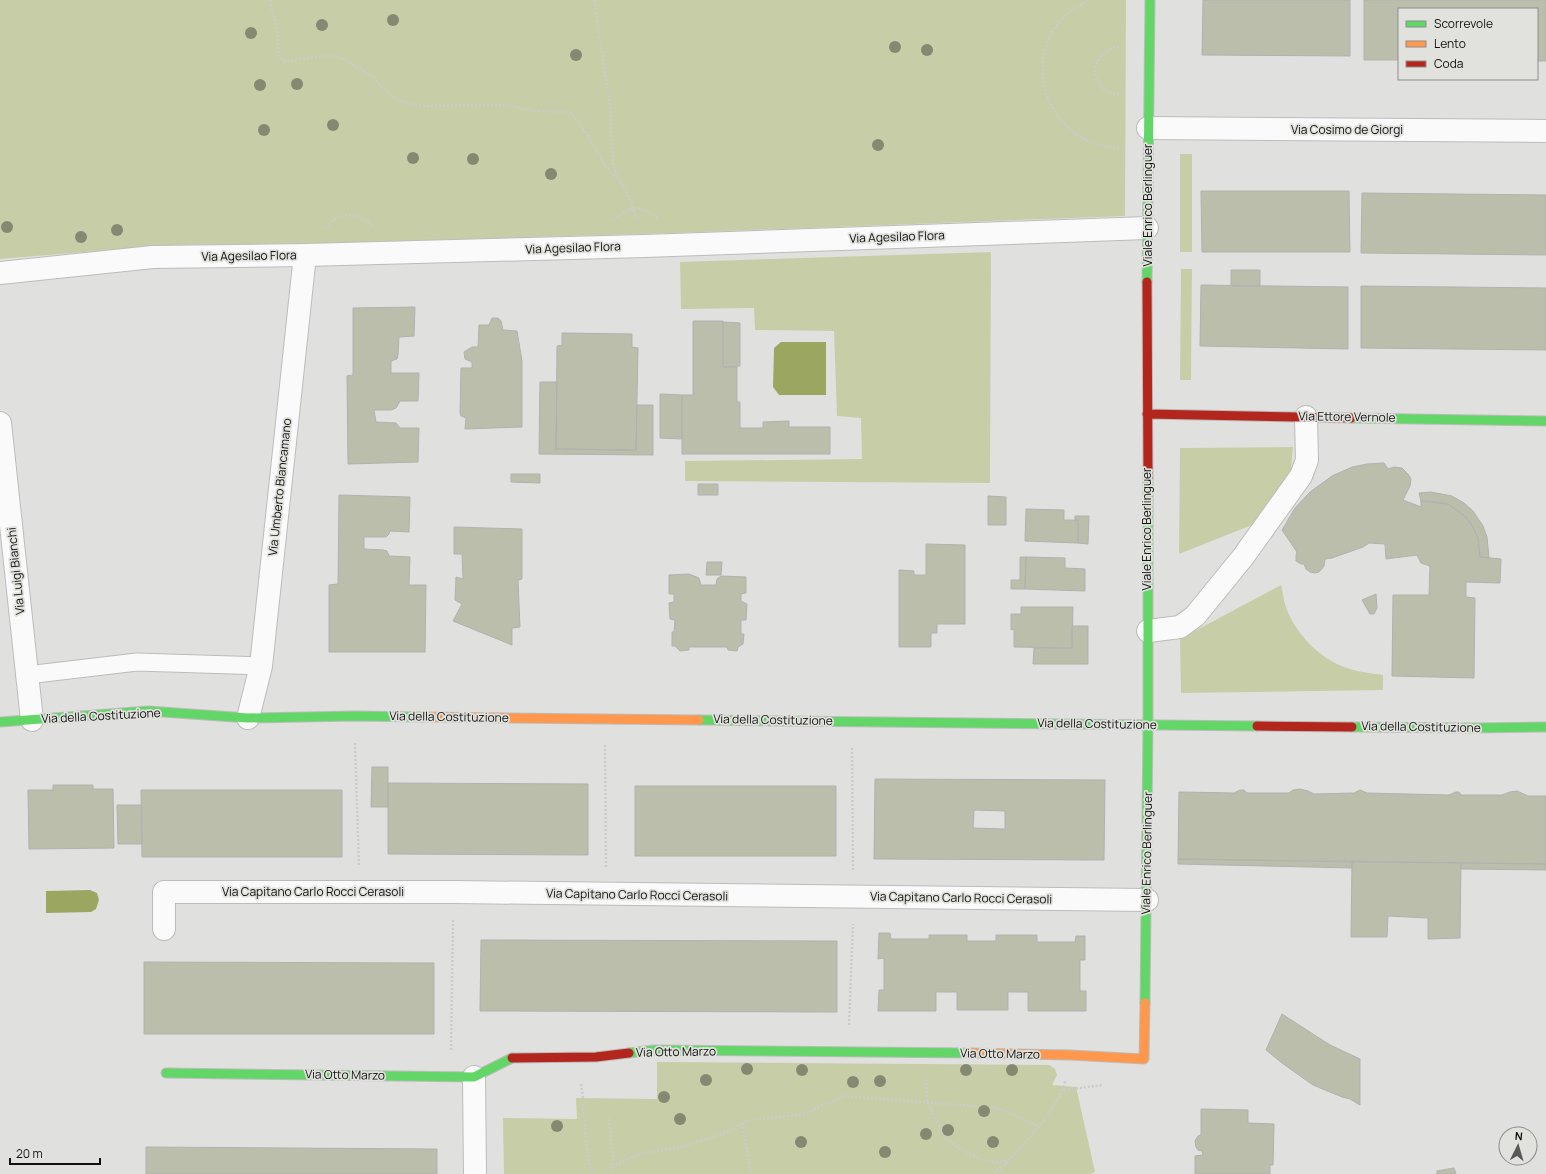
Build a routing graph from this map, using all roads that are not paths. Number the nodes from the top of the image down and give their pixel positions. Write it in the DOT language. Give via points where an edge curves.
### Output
graph roads {
  1 [pos="1150,0"];
  2 [pos="1148,128"];
  3 [pos="1546,131"];
  4 [pos="1147,228"];
  5 [pos="305,255"];
  6 [pos="0,273"];
  7 [pos="1147,414"];
  8 [pos="1306,416"];
  9 [pos="1546,421"];
  10 [pos="0,423"];
  11 [pos="1148,631"];
  12 [pos="261,666"];
  13 [pos="27,675"];
  14 [pos="248,718"];
  15 [pos="32,720"];
  16 [pos="0,722"];
  17 [pos="1148,724"];
  18 [pos="1546,727"];
  19 [pos="1147,900"];
  20 [pos="164,929"];
  21 [pos="1144,1059"];
  22 [pos="166,1073"];
  23 [pos="474,1077"];
  24 [pos="475,1174"];
  1 -- 2 [label="street, Viale Enrico Berlinguer"];
  2 -- 3 [label="street, Via Cosimo de Giorgi"];
  2 -- 4 [label="street, Viale Enrico Berlinguer"];
  4 -- 5 [label="street, Via Agesilao Flora"];
  4 -- 7 [label="street, Viale Enrico Berlinguer"];
  5 -- 6 [label="street, Via Agesilao Flora" via="153,257"];
  5 -- 12 [label="street, Via Umberto Biancamano"];
  7 -- 8 [label="street, Via Ettore Vernole"];
  7 -- 11 [label="street, Viale Enrico Berlinguer"];
  8 -- 9 [label="street, Via Ettore Vernole"];
  8 -- 11 [label="street" via="1307,460 1301,476 1243,556 1195,616 1180,626"];
  10 -- 13 [label="street, Via Luigi Bianchi"];
  11 -- 17 [label="street, Viale Enrico Berlinguer"];
  12 -- 13 [label="lane" via="137,662"];
  12 -- 14 [label="street, Via Umberto Biancamano"];
  13 -- 15 [label="street, Via Luigi Bianchi"];
  14 -- 15 [label="street, Via della Costituzione" via="148,711"];
  14 -- 17 [label="street, Via della Costituzione" via="354,716"];
  15 -- 16 [label="street, Via della Costituzione"];
  17 -- 18 [label="street, Via della Costituzione"];
  17 -- 19 [label="street, Viale Enrico Berlinguer"];
  19 -- 20 [label="street, Via Capitano Carlo Rocci Cerasoli" via="454,892 164,892"];
  19 -- 21 [label="street, Viale Enrico Berlinguer"];
  21 -- 23 [label="street, Via Otto Marzo" via="926,1052 654,1050 596,1057 514,1057"];
  22 -- 23 [label="street, Via Otto Marzo"];
  23 -- 24 [label="street"];
}
